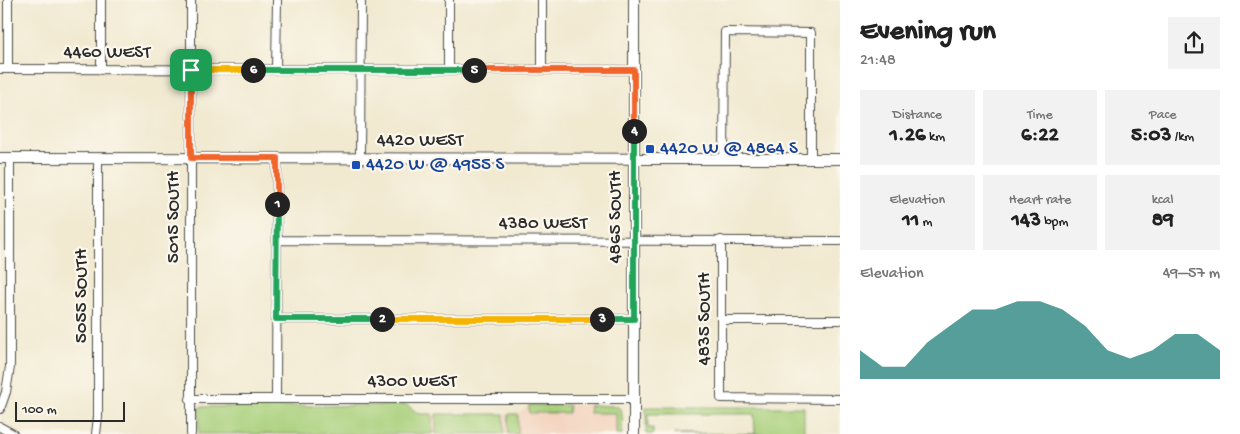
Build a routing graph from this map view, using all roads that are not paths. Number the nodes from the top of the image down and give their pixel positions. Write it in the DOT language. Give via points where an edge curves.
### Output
graph roads {
  1 [pos="8,0"];
  2 [pos="101,0"];
  3 [pos="191,0"];
  4 [pos="276,0"];
  5 [pos="360,0"];
  6 [pos="449,0"];
  7 [pos="542,0"];
  8 [pos="634,0"];
  9 [pos="4,69"];
  10 [pos="101,70"];
  11 [pos="191,70"];
  12 [pos="276,70"];
  13 [pos="360,70"];
  14 [pos="449,70"];
  15 [pos="542,70"];
  16 [pos="634,70"];
  17 [pos="5,158"];
  18 [pos="98,158"];
  19 [pos="191,158"];
  20 [pos="277,158"];
  21 [pos="360,159"];
  22 [pos="634,159"];
  23 [pos="724,159"];
  24 [pos="811,159"];
  25 [pos="840,159"];
  26 [pos="276,240"];
  27 [pos="634,240"];
  28 [pos="721,240"];
  29 [pos="840,241"];
  30 [pos="276,319"];
  31 [pos="634,319"];
  32 [pos="721,320"];
  33 [pos="840,320"];
  34 [pos="190,399"];
  35 [pos="276,399"];
  36 [pos="634,399"];
  37 [pos="840,399"];
  38 [pos="0,409"];
  39 [pos="0,427"];
  40 [pos="13,434"];
  41 [pos="96,434"];
  42 [pos="190,434"];
  43 [pos="634,434"];
  1 -- 9 [label="street"];
  2 -- 10 [label="street"];
  3 -- 11 [label="street, 5015 SOUTH"];
  4 -- 12 [label="street"];
  5 -- 13 [label="street"];
  6 -- 14 [label="street"];
  7 -- 15 [label="street"];
  8 -- 16 [label="street, 4865 SOUTH"];
  9 -- 10 [label="street, 4460 WEST"];
  10 -- 11 [label="street, 4460 WEST"];
  11 -- 12 [label="street, 4460 WEST"];
  11 -- 19 [label="street, 5015 SOUTH"];
  12 -- 13 [label="street, 4460 WEST"];
  13 -- 14 [label="street, 4460 WEST"];
  13 -- 21 [label="street"];
  14 -- 15 [label="street, 4460 WEST"];
  15 -- 16 [label="street, 4460 WEST"];
  16 -- 22 [label="street, 4865 SOUTH"];
  17 -- 18 [label="street, 4420 WEST"];
  17 -- 38 [label="street" via="10,367"];
  18 -- 19 [label="street, 4420 WEST"];
  18 -- 41 [label="street, 5055 SOUTH"];
  19 -- 20 [label="street, 4420 WEST"];
  19 -- 34 [label="street, 5015 SOUTH"];
  20 -- 21 [label="street, 4420 WEST"];
  20 -- 26 [label="street"];
  21 -- 22 [label="street, 4420 WEST"];
  22 -- 23 [label="street, 4420 WEST"];
  22 -- 27 [label="street, 4865 SOUTH"];
  23 -- 24 [label="street, 4420 WEST"];
  23 -- 24 [label="street" via="725,32 811,33"];
  24 -- 25 [label="street, 4420 WEST"];
  26 -- 27 [label="street, 4380 WEST"];
  26 -- 30 [label="street"];
  27 -- 28 [label="street, 4380 WEST"];
  27 -- 31 [label="street, 4865 SOUTH"];
  28 -- 29 [label="street, 4380 WEST"];
  28 -- 32 [label="street, 4835 SOUTH"];
  30 -- 31 [label="street"];
  30 -- 35 [label="street"];
  31 -- 36 [label="street, 4865 SOUTH"];
  32 -- 33 [label="street"];
  32 -- 37 [label="street, 4835 SOUTH" via="721,398"];
  34 -- 35 [label="street, 4300 WEST"];
  34 -- 42 [label="street, 5015 SOUTH"];
  35 -- 36 [label="street, 4300 WEST"];
  36 -- 43 [label="street, 4865 SOUTH"];
  39 -- 40 [label="street"];
}
